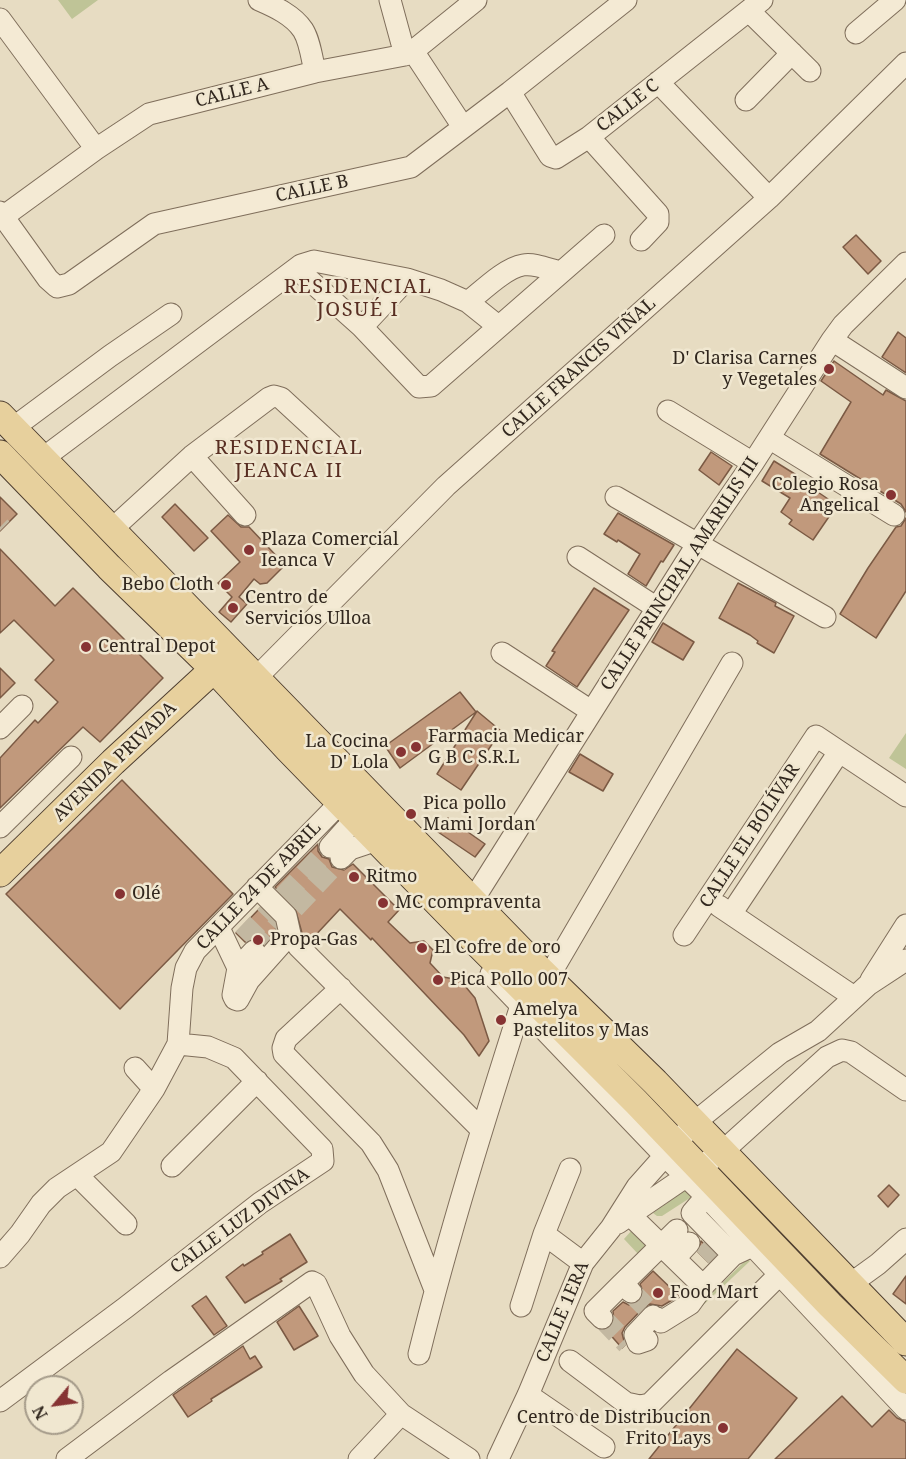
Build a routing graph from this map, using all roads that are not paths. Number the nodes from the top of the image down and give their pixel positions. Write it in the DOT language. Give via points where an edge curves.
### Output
graph roads {
  1 [pos="259,0"];
  2 [pos="390,0"];
  3 [pos="476,0"];
  4 [pos="626,0"];
  5 [pos="895,0"];
  6 [pos="755,5"];
  7 [pos="0,19"];
  8 [pos="856,33"];
  9 [pos="409,53"];
  10 [pos="792,53"];
  11 [pos="906,63"];
  12 [pos="810,70"];
  13 [pos="315,72"];
  14 [pos="658,82"];
  15 [pos="510,92"];
  16 [pos="746,100"];
  17 [pos="463,127"];
  18 [pos="590,136"];
  19 [pos="96,149"];
  20 [pos="769,198"];
  21 [pos="1,216"];
  22 [pos="604,235"];
  23 [pos="641,240"];
  24 [pos="906,263"];
  25 [pos="297,269"];
  26 [pos="560,272"];
  27 [pos="407,279"];
  28 [pos="468,302"];
  29 [pos="171,314"];
  30 [pos="498,326"];
  31 [pos="362,327"];
  32 [pos="832,340"];
  33 [pos="906,388"];
  34 [pos="668,411"];
  35 [pos="7,421"];
  36 [pos="769,438"];
  37 [pos="332,445"];
  38 [pos="0,454"];
  39 [pos="192,456"];
  40 [pos="42,459"];
  41 [pos="753,464"];
  42 [pos="0,472"];
  43 [pos="616,497"];
  44 [pos="245,515"];
  45 [pos="894,515"];
  46 [pos="111,530"];
  47 [pos="698,543"];
  48 [pos="578,557"];
  49 [pos="657,608"];
  50 [pos="825,617"];
  51 [pos="502,653"];
  52 [pos="732,663"];
  53 [pos="217,666"];
  54 [pos="256,678"];
  55 [pos="22,706"];
  56 [pos="591,711"];
  57 [pos="0,728"];
  58 [pos="839,752"];
  59 [pos="71,757"];
  60 [pos="906,796"];
  61 [pos="347,817"];
  62 [pos="0,827"];
  63 [pos="373,841"];
  64 [pos="0,873"];
  65 [pos="257,887"];
  66 [pos="709,899"];
  67 [pos="473,900"];
  68 [pos="731,914"];
  69 [pos="906,925"];
  70 [pos="219,928"];
  71 [pos="684,935"];
  72 [pos="298,946"];
  73 [pos="906,960"];
  74 [pos="548,978"];
  75 [pos="340,988"];
  76 [pos="861,991"];
  77 [pos="523,1000"];
  78 [pos="178,1044"];
  79 [pos="135,1068"];
  80 [pos="257,1081"];
  81 [pos="154,1089"];
  82 [pos="906,1090"];
  83 [pos="694,1123"];
  84 [pos="481,1129"];
  85 [pos="670,1150"];
  86 [pos="722,1152"];
  87 [pos="172,1166"];
  88 [pos="570,1169"];
  89 [pos="77,1175"];
  90 [pos="702,1182"];
  91 [pos="630,1215"];
  92 [pos="126,1224"];
  93 [pos="610,1228"];
  94 [pos="544,1234"];
  95 [pos="906,1239"];
  96 [pos="760,1242"];
  97 [pos="696,1245"];
  98 [pos="0,1257"];
  99 [pos="583,1263"];
  100 [pos="780,1274"];
  101 [pos="849,1285"];
  102 [pos="435,1290"];
  103 [pos="521,1306"];
  104 [pos="602,1318"];
  105 [pos="637,1342"];
  106 [pos="906,1342"];
  107 [pos="419,1354"];
  108 [pos="570,1361"];
  109 [pos="906,1380"];
  110 [pos="528,1395"];
  111 [pos="0,1401"];
  112 [pos="906,1409"];
  113 [pos="401,1414"];
  114 [pos="604,1447"];
  115 [pos="75,1457"];
  116 [pos="359,1459"];
  117 [pos="469,1459"];
  118 [pos="498,1459"];
  1 -- 13 [label="street" via="290,16 303,30"];
  2 -- 9 [label="street"];
  3 -- 9 [label="street, CALLE A"];
  4 -- 15 [label="street, CALLE B"];
  5 -- 8 [label="street"];
  6 -- 10 [label="street"];
  6 -- 14 [label="street, CALLE C"];
  7 -- 19 [label="street"];
  9 -- 13 [label="street, CALLE A"];
  9 -- 17 [label="street"];
  10 -- 12 [label="street"];
  10 -- 16 [label="street"];
  11 -- 20 [label="street, CALLE FRANCIS VIÑAL"];
  13 -- 19 [label="street, CALLE A" via="149,114"];
  14 -- 18 [label="street, CALLE C"];
  14 -- 20 [label="street"];
  15 -- 17 [label="street, CALLE B"];
  15 -- 18 [label="street, CALLE C" via="550,156 556,158"];
  17 -- 21 [label="street, CALLE B" via="411,167 154,224 69,284 57,287"];
  18 -- 23 [label="street" via="658,214 658,222"];
  19 -- 21 [label="street, CALLE A"];
  20 -- 54 [label="street, CALLE FRANCIS VIÑAL" via="446,486"];
  22 -- 26 [label="street"];
  24 -- 32 [label="street, CALLE PRINCIPAL AMARILIS III" via="843,324"];
  25 -- 27 [label="street" via="314,261"];
  25 -- 31 [label="street"];
  25 -- 40 [label="street"];
  26 -- 28 [label="street" via="522,265 510,269"];
  26 -- 30 [label="street"];
  27 -- 28 [label="street"];
  27 -- 31 [label="street"];
  28 -- 30 [label="street"];
  29 -- 35 [label="street"];
  30 -- 31 [label="street" via="431,386 424,387 418,387"];
  32 -- 33 [label="street"];
  32 -- 36 [label="street, CALLE PRINCIPAL AMARILIS III"];
  34 -- 41 [label="street"];
  35 -- 40 [label="main road"];
  36 -- 41 [label="street, CALLE PRINCIPAL AMARILIS III"];
  36 -- 45 [label="street"];
  37 -- 39 [label="street" via="274,396"];
  38 -- 53 [label="main road" via="109,567"];
  39 -- 44 [label="street"];
  39 -- 46 [label="street"];
  40 -- 46 [label="main road"];
  41 -- 47 [label="street, CALLE PRINCIPAL AMARILIS III"];
  42 -- 53 [label="street" via="82,555"];
  43 -- 47 [label="street"];
  46 -- 53 [label="main road"];
  47 -- 49 [label="street, CALLE PRINCIPAL AMARILIS III"];
  47 -- 50 [label="street"];
  48 -- 49 [label="street"];
  49 -- 56 [label="street, CALLE PRINCIPAL AMARILIS III"];
  51 -- 56 [label="street"];
  52 -- 74 [label="street"];
  53 -- 54 [label="main road"];
  53 -- 61 [label="main road"];
  53 -- 64 [label="main road, AVENIDA PRIVADA"];
  54 -- 67 [label="main road"];
  55 -- 57 [label="street"];
  56 -- 67 [label="street, CALLE PRINCIPAL AMARILIS III"];
  58 -- 60 [label="street"];
  58 -- 66 [label="street, CALLE EL BOLÍVAR" via="816,736"];
  58 -- 68 [label="street, CALLE EL BOLÍVAR"];
  59 -- 62 [label="street"];
  61 -- 63 [label="main road"];
  61 -- 63 [label="street" via="335,853"];
  61 -- 65 [label="street, CALLE 24 DE ABRIL"];
  63 -- 77 [label="main road"];
  65 -- 70 [label="street, CALLE 24 DE ABRIL"];
  65 -- 70 [label="street" via="282,910 290,934 249,980 237,1000 234,995 241,953"];
  66 -- 68 [label="street"];
  66 -- 71 [label="street, CALLE EL BOLÍVAR"];
  67 -- 74 [label="main road"];
  68 -- 76 [label="street"];
  69 -- 76 [label="street"];
  70 -- 78 [label="street, CALLE 24 DE ABRIL" via="195,951 186,968"];
  72 -- 75 [label="street"];
  73 -- 76 [label="street"];
  74 -- 83 [label="main road"];
  75 -- 84 [label="street"];
  75 -- 102 [label="street" via="286,1039 284,1054 380,1156"];
  76 -- 83 [label="street, CALLE 1ERA" via="818,1031 780,1053"];
  77 -- 84 [label="street"];
  77 -- 85 [label="main road"];
  78 -- 80 [label="street, CALLE LUZ DIVINA" via="222,1051"];
  78 -- 81 [label="street, CALLE 24 DE ABRIL"];
  79 -- 81 [label="street"];
  80 -- 87 [label="street"];
  80 -- 111 [label="street, CALLE LUZ DIVINA" via="322,1149 323,1161 252,1209"];
  81 -- 89 [label="street, CALLE 24 DE ABRIL" via="111,1152"];
  82 -- 86 [label="street" via="851,1052 842,1050 827,1058"];
  83 -- 85 [label="street, CALLE 1ERA"];
  83 -- 86 [label="main road"];
  84 -- 102 [label="street"];
  85 -- 90 [label="main road"];
  85 -- 93 [label="street, CALLE 1ERA" via="637,1187"];
  86 -- 90 [label="street"];
  86 -- 101 [label="main road"];
  88 -- 94 [label="street"];
  89 -- 92 [label="street"];
  89 -- 98 [label="street, CALLE 24 DE ABRIL" via="41,1204"];
  90 -- 91 [label="street"];
  90 -- 96 [label="main road"];
  90 -- 97 [label="street"];
  91 -- 93 [label="street"];
  91 -- 97 [label="street"];
  93 -- 99 [label="street, CALLE 1ERA"];
  94 -- 99 [label="street"];
  94 -- 103 [label="street"];
  95 -- 101 [label="street"];
  96 -- 97 [label="street"];
  96 -- 100 [label="street"];
  96 -- 109 [label="main road"];
  97 -- 104 [label="street" via="596,1311"];
  97 -- 105 [label="street" via="684,1313 661,1322 655,1317 637,1332"];
  99 -- 110 [label="street, CALLE 1ERA"];
  100 -- 108 [label="street" via="650,1404 626,1403"];
  100 -- 112 [label="street"];
  101 -- 106 [label="main road"];
  102 -- 107 [label="street"];
  110 -- 114 [label="street"];
  110 -- 118 [label="street, CALLE 1ERA"];
  113 -- 115 [label="street" via="364,1374 312,1282"];
  113 -- 116 [label="street"];
  113 -- 117 [label="street"];
}
